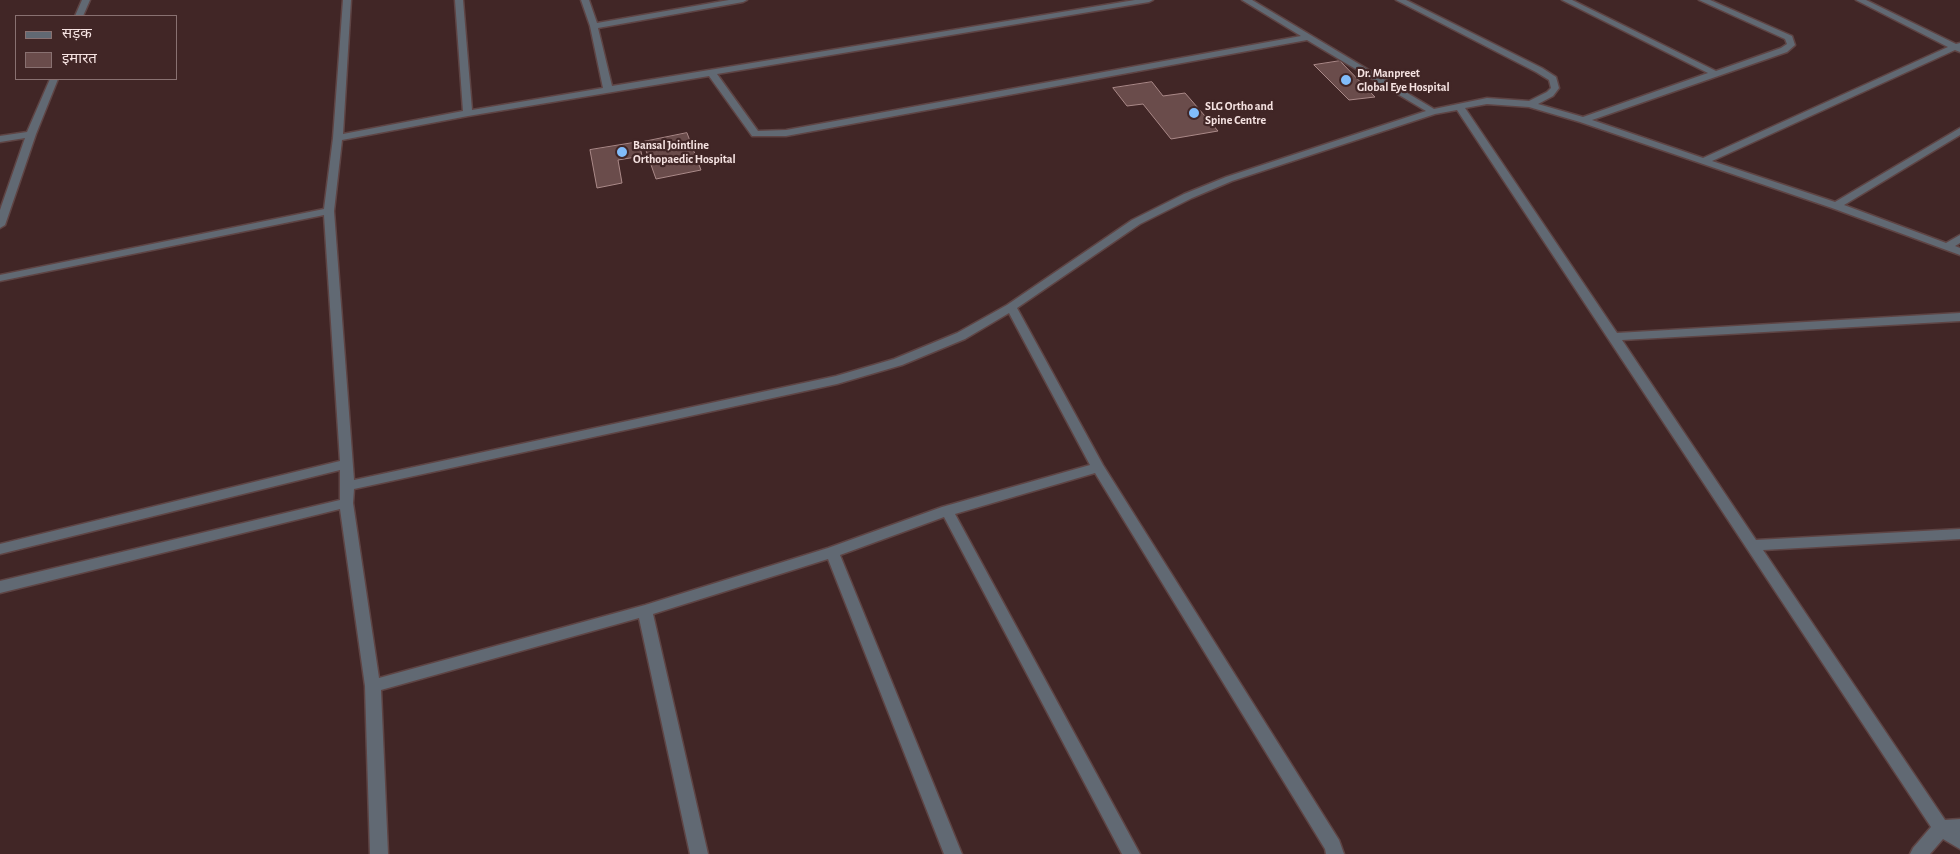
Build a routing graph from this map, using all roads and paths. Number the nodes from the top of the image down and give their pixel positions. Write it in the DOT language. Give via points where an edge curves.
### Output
graph roads {
  1 [pos="86,0"];
  2 [pos="347,0"];
  3 [pos="459,0"];
  4 [pos="584,0"];
  5 [pos="744,0"];
  6 [pos="1148,0"];
  7 [pos="1246,0"];
  8 [pos="1400,0"];
  9 [pos="1566,0"];
  10 [pos="1703,0"];
  11 [pos="1860,0"];
  12 [pos="79,15"];
  13 [pos="594,26"];
  14 [pos="1306,38"];
  15 [pos="1958,47"];
  16 [pos="712,73"];
  17 [pos="1716,74"];
  18 [pos="54,80"];
  19 [pos="608,89"];
  20 [pos="1530,104"];
  21 [pos="1460,107"];
  22 [pos="1433,112"];
  23 [pos="468,113"];
  24 [pos="1583,120"];
  25 [pos="1960,131"];
  26 [pos="31,134"];
  27 [pos="338,138"];
  28 [pos="0,139"];
  29 [pos="1704,162"];
  30 [pos="1836,206"];
  31 [pos="329,211"];
  32 [pos="0,224"];
  33 [pos="1960,238"];
  34 [pos="1947,247"];
  35 [pos="1960,252"];
  36 [pos="0,278"];
  37 [pos="1011,308"];
  38 [pos="1960,317"];
  39 [pos="1615,337"];
  40 [pos="346,464"];
  41 [pos="1098,467"];
  42 [pos="348,486"];
  43 [pos="346,503"];
  44 [pos="947,511"];
  45 [pos="1960,534"];
  46 [pos="1753,545"];
  47 [pos="0,549"];
  48 [pos="832,552"];
  49 [pos="0,587"];
  50 [pos="645,612"];
  51 [pos="373,686"];
  52 [pos="1960,827"];
  53 [pos="1941,828"];
  54 [pos="1960,840"];
  55 [pos="379,854"];
  56 [pos="699,854"];
  57 [pos="953,854"];
  58 [pos="1131,854"];
  59 [pos="1336,854"];
  60 [pos="1919,854"];
  1 -- 12 [label="street"];
  2 -- 27 [label="street"];
  3 -- 23 [label="street"];
  4 -- 13 [label="street"];
  5 -- 13 [label="street"];
  6 -- 16 [label="street"];
  7 -- 14 [label="street"];
  8 -- 20 [label="street" via="1553,79 1555,88 1550,94"];
  9 -- 17 [label="street"];
  10 -- 17 [label="street" via="1777,31 1789,38 1791,44 1784,50"];
  11 -- 15 [label="street"];
  13 -- 19 [label="street"];
  14 -- 16 [label="street" via="786,133 754,134"];
  14 -- 22 [label="street"];
  15 -- 29 [label="street"];
  16 -- 19 [label="street"];
  17 -- 24 [label="street"];
  18 -- 26 [label="street"];
  19 -- 23 [label="street"];
  20 -- 21 [label="street" via="1497,101"];
  20 -- 24 [label="street"];
  21 -- 22 [label="street"];
  21 -- 39 [label="street"];
  22 -- 37 [label="street" via="1229,179 1188,196 1136,222"];
  23 -- 27 [label="street"];
  24 -- 29 [label="street"];
  25 -- 30 [label="street"];
  26 -- 28 [label="street"];
  26 -- 32 [label="street"];
  27 -- 31 [label="street"];
  29 -- 30 [label="street"];
  30 -- 34 [label="street"];
  31 -- 36 [label="street"];
  31 -- 40 [label="street"];
  33 -- 34 [label="street"];
  34 -- 35 [label="street"];
  37 -- 41 [label="street"];
  37 -- 42 [label="street" via="961,336 898,362 837,380"];
  38 -- 39 [label="street"];
  39 -- 46 [label="street"];
  40 -- 42 [label="street"];
  40 -- 47 [label="street"];
  41 -- 44 [label="street"];
  41 -- 59 [label="street"];
  42 -- 43 [label="street"];
  43 -- 49 [label="street"];
  43 -- 51 [label="street"];
  44 -- 48 [label="street"];
  44 -- 58 [label="street"];
  45 -- 46 [label="street"];
  46 -- 53 [label="street"];
  48 -- 50 [label="street"];
  48 -- 57 [label="street"];
  50 -- 51 [label="street"];
  50 -- 56 [label="street"];
  51 -- 55 [label="street"];
  52 -- 53 [label="street"];
  53 -- 54 [label="street"];
  53 -- 60 [label="street"];
}
